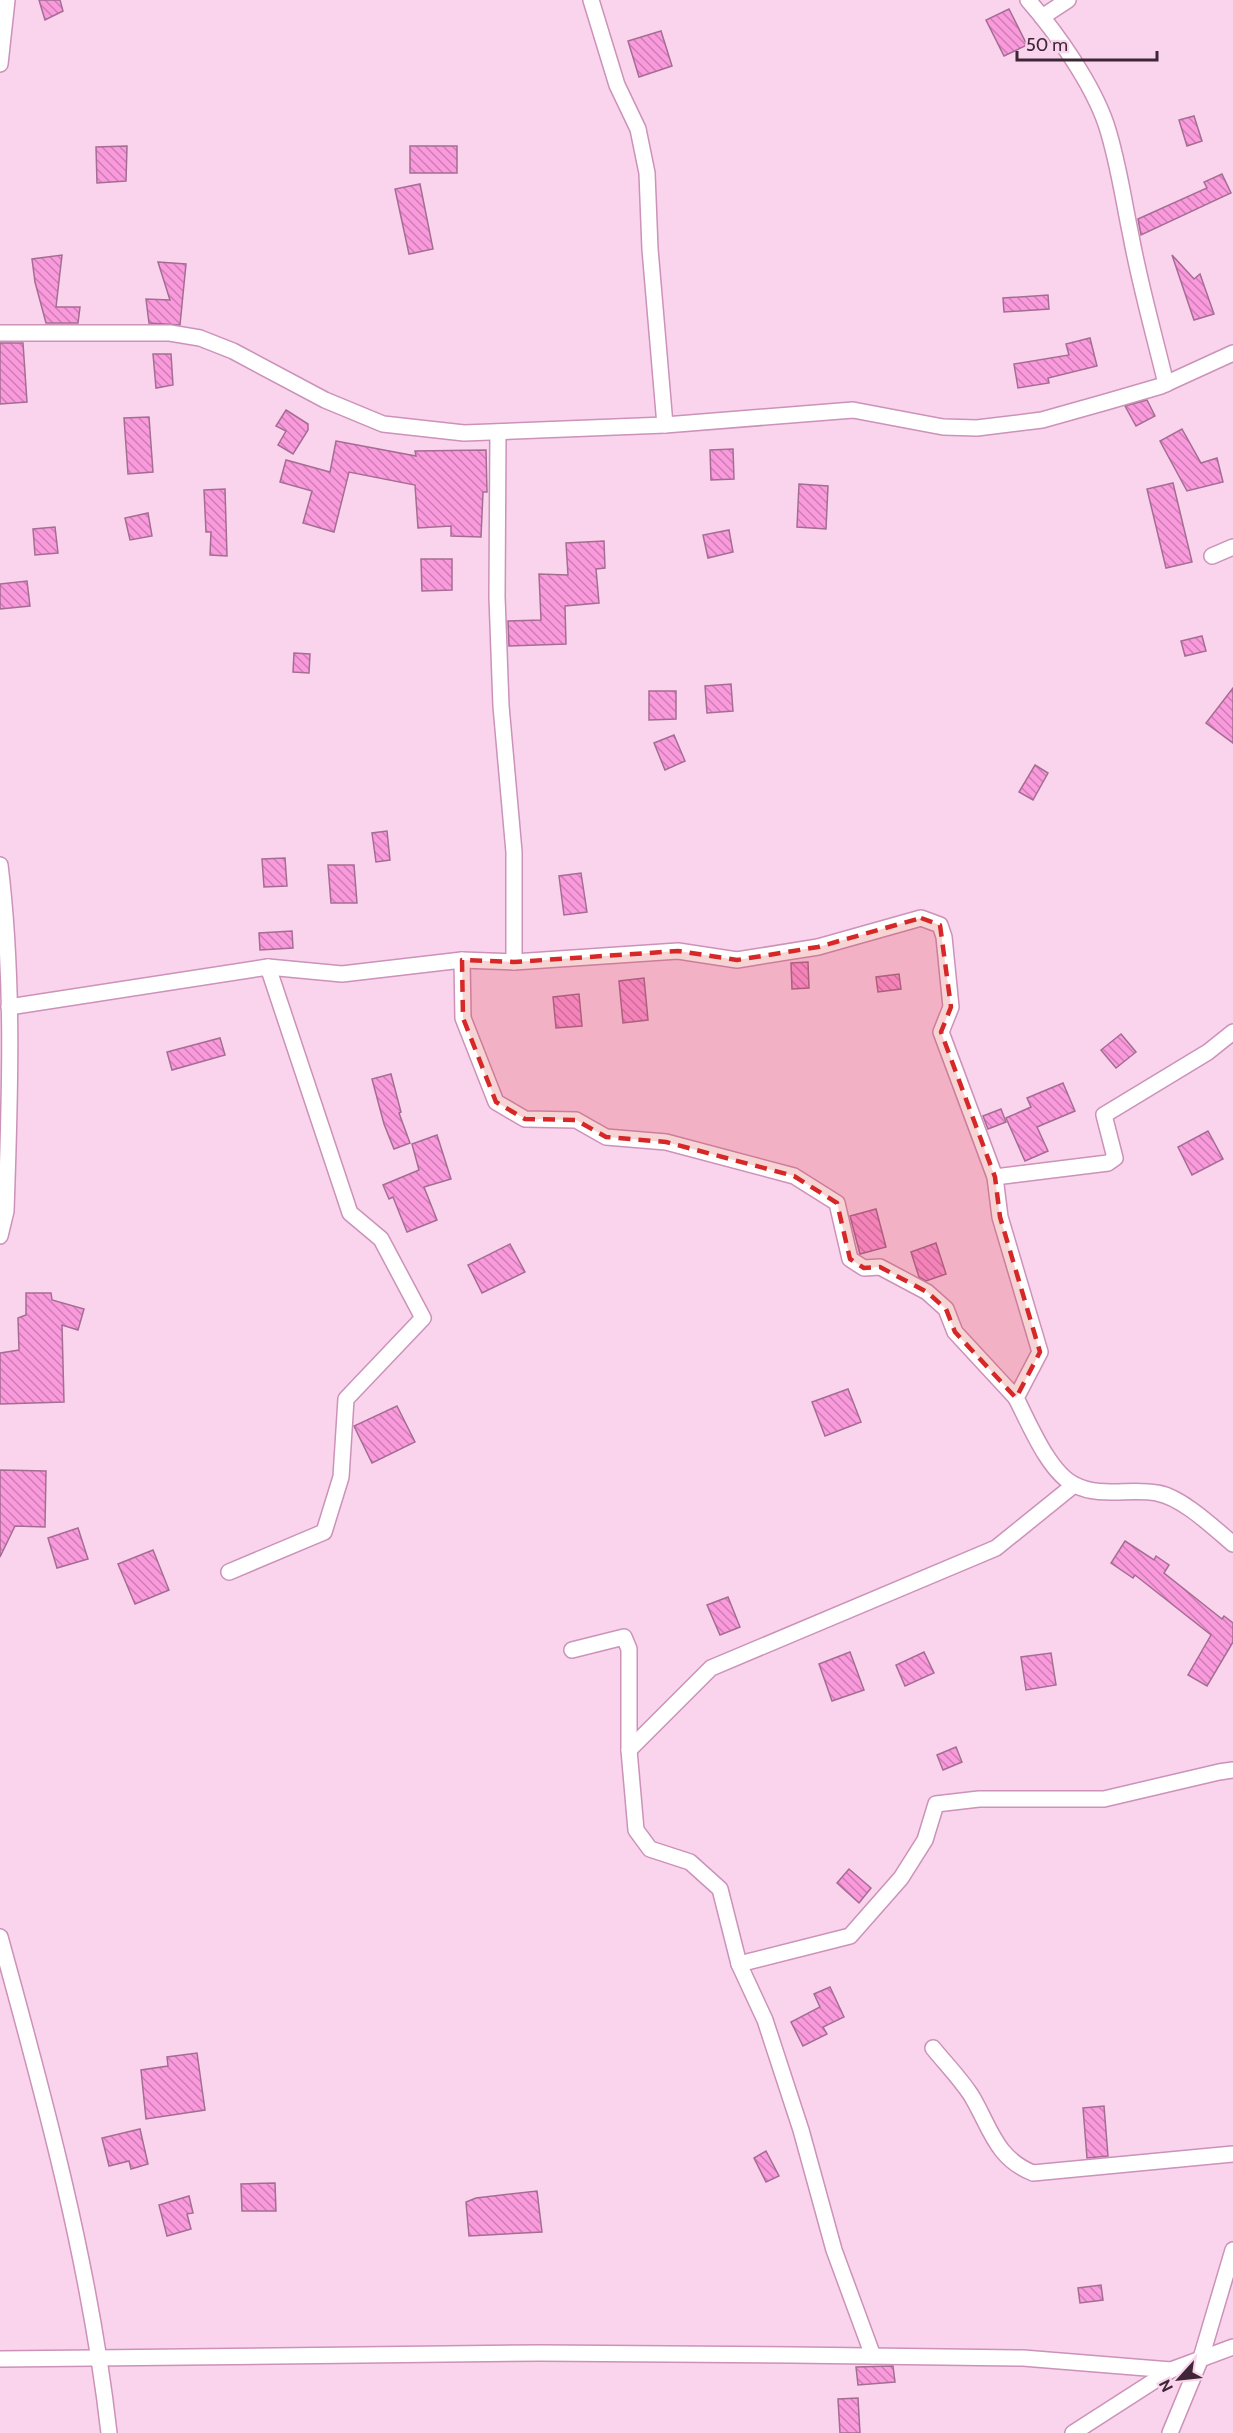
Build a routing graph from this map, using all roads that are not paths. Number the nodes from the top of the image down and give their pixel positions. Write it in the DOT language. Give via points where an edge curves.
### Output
graph roads {
  1 [pos="7,0"];
  2 [pos="591,0"];
  3 [pos="1028,0"];
  4 [pos="1068,0"];
  5 [pos="1042,17"];
  6 [pos="0,64"];
  7 [pos="0,333"];
  8 [pos="1233,353"];
  9 [pos="1166,384"];
  10 [pos="665,425"];
  11 [pos="498,432"];
  12 [pos="1233,547"];
  13 [pos="1212,556"];
  14 [pos="0,865"];
  15 [pos="462,960"];
  16 [pos="514,962"];
  17 [pos="268,967"];
  18 [pos="9,1007"];
  19 [pos="1233,1032"];
  20 [pos="995,1176"];
  21 [pos="0,1236"];
  22 [pos="1016,1398"];
  23 [pos="1074,1485"];
  24 [pos="1233,1544"];
  25 [pos="229,1572"];
  26 [pos="572,1650"];
  27 [pos="629,1750"];
  28 [pos="1233,1770"];
  29 [pos="0,1937"];
  30 [pos="739,1964"];
  31 [pos="933,2048"];
  32 [pos="1233,2154"];
  33 [pos="1233,2250"];
  34 [pos="1233,2347"];
  35 [pos="873,2356"];
  36 [pos="1201,2358"];
  37 [pos="0,2359"];
  38 [pos="101,2360"];
  39 [pos="1170,2370"];
  40 [pos="1180,2409"];
  41 [pos="109,2433"];
  42 [pos="1073,2433"];
  43 [pos="1170,2433"];
  44 [pos="1183,2433"];
  1 -- 6 [label="street"];
  2 -- 10 [label="street" via="617,84 638,129 647,173"];
  3 -- 5 [label="street"];
  4 -- 5 [label="street"];
  5 -- 9 [label="street" via="1091,90 1106,123"];
  7 -- 11 [label="street" via="170,333 233,351 383,424 464,433"];
  8 -- 9 [label="street"];
  9 -- 10 [label="street" via="1042,420 977,428 943,427 853,410"];
  10 -- 11 [label="street"];
  11 -- 16 [label="street" via="497,597 501,706 514,852"];
  12 -- 13 [label="street"];
  14 -- 18 [label="street"];
  15 -- 16 [label="street"];
  15 -- 17 [label="street" via="342,974"];
  15 -- 22 [label="street" via="464,1018 496,1102 525,1119 576,1120 606,1137 666,1142 794,1176 837,1203 850,1259 864,1268 880,1267 927,1292 946,1309 955,1332"];
  16 -- 20 [label="street" via="678,951 737,960 818,947 921,918 940,925 951,1007 941,1032"];
  17 -- 18 [label="street"];
  17 -- 25 [label="street" via="350,1213 381,1239 423,1318 346,1399 341,1477 324,1532"];
  18 -- 21 [label="street" via="6,1211"];
  19 -- 20 [label="street" via="1208,1052 1104,1115 1115,1158 1108,1163"];
  20 -- 22 [label="street" via="1000,1217 1040,1352"];
  22 -- 23 [label="street" via="1045,1453"];
  23 -- 24 [label="street" via="1097,1492 1159,1493 1192,1511"];
  23 -- 27 [label="street" via="996,1548 711,1668"];
  26 -- 27 [label="street" via="624,1637 628,1649"];
  27 -- 30 [label="street" via="636,1830 650,1848 690,1862 720,1889"];
  28 -- 30 [label="street" via="1104,1798 979,1799 936,1804 925,1840 900,1878 850,1936"];
  29 -- 38 [label="street" via="48,2109"];
  30 -- 35 [label="street" via="765,2020 834,2250"];
  31 -- 32 [label="street" via="970,2095 997,2146 1033,2173"];
  33 -- 36 [label="street"];
  34 -- 36 [label="street"];
  35 -- 38 [label="street" via="540,2353"];
  35 -- 39 [label="street" via="1023,2358"];
  36 -- 39 [label="street"];
  36 -- 40 [label="street"];
  37 -- 38 [label="street"];
  38 -- 41 [label="street"];
  39 -- 42 [label="street"];
  40 -- 43 [label="street"];
  40 -- 44 [label="street"];
}
